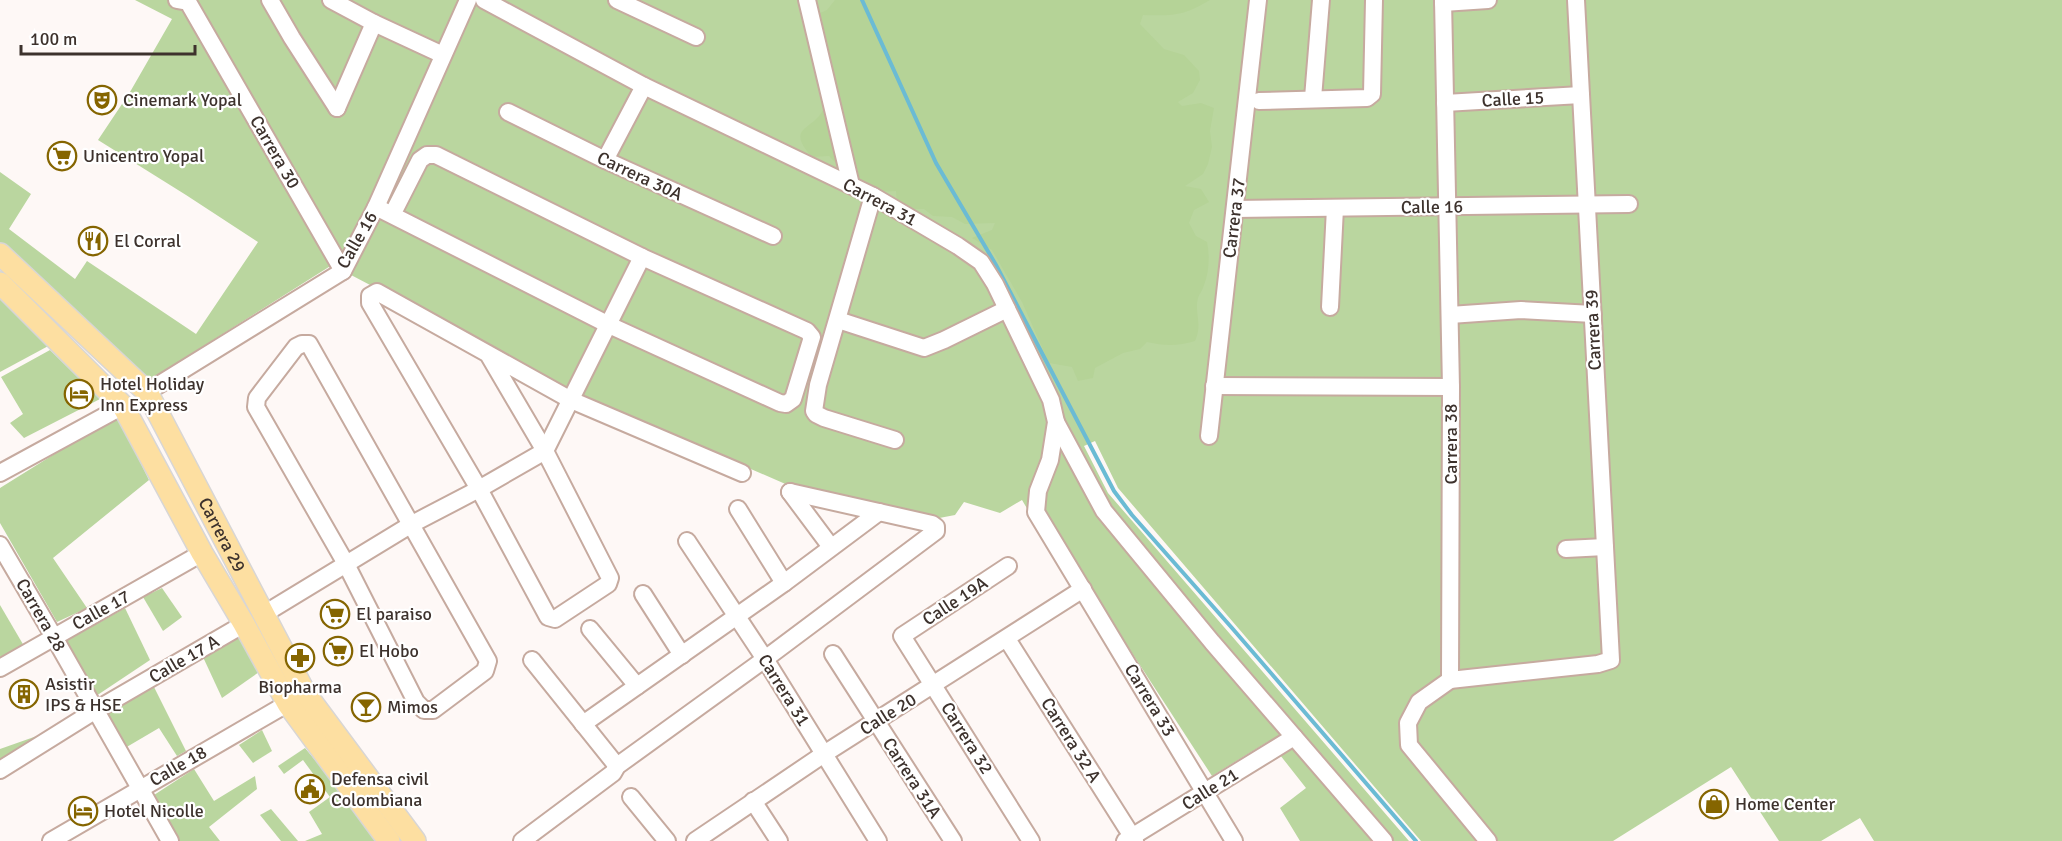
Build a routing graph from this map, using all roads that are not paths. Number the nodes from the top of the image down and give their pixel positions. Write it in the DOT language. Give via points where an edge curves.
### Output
graph roads {
  1 [pos="270,0"];
  2 [pos="331,0"];
  3 [pos="468,0"];
  4 [pos="483,0"];
  5 [pos="617,0"];
  6 [pos="807,0"];
  7 [pos="1258,0"];
  8 [pos="1321,0"];
  9 [pos="1374,0"];
  10 [pos="1488,0"];
  11 [pos="1576,0"];
  12 [pos="183,1"];
  13 [pos="1443,1"];
  14 [pos="374,23"];
  15 [pos="696,37"];
  16 [pos="443,55"];
  17 [pos="644,86"];
  18 [pos="1581,95"];
  19 [pos="1313,98"];
  20 [pos="1259,101"];
  21 [pos="1445,103"];
  22 [pos="508,112"];
  23 [pos="605,160"];
  24 [pos="851,185"];
  25 [pos="873,196"];
  26 [pos="1629,204"];
  27 [pos="1587,205"];
  28 [pos="376,207"];
  29 [pos="1448,207"];
  30 [pos="1335,208"];
  31 [pos="1235,210"];
  32 [pos="392,215"];
  33 [pos="773,236"];
  34 [pos="0,254"];
  35 [pos="642,257"];
  36 [pos="343,271"];
  37 [pos="0,284"];
  38 [pos="1330,308"];
  39 [pos="1007,309"];
  40 [pos="1593,314"];
  41 [pos="1450,315"];
  42 [pos="838,320"];
  43 [pos="609,325"];
  44 [pos="488,354"];
  45 [pos="1214,386"];
  46 [pos="1451,387"];
  47 [pos="147,392"];
  48 [pos="571,400"];
  49 [pos="123,406"];
  50 [pos="1056,422"];
  51 [pos="1209,436"];
  52 [pos="895,440"];
  53 [pos="545,451"];
  54 [pos="742,473"];
  55 [pos="0,474"];
  56 [pos="479,489"];
  57 [pos="738,509"];
  58 [pos="879,512"];
  59 [pos="412,524"];
  60 [pos="687,541"];
  61 [pos="0,545"];
  62 [pos="831,547"];
  63 [pos="1605,548"];
  64 [pos="1566,549"];
  65 [pos="202,553"];
  66 [pos="1065,561"];
  67 [pos="345,562"];
  68 [pos="1008,566"];
  69 [pos="784,583"];
  70 [pos="1083,589"];
  71 [pos="643,594"];
  72 [pos="264,614"];
  73 [pos="737,616"];
  74 [pos="244,624"];
  75 [pos="590,629"];
  76 [pos="902,636"];
  77 [pos="54,637"];
  78 [pos="1007,639"];
  79 [pos="832,654"];
  80 [pos="682,655"];
  81 [pos="765,659"];
  82 [pos="532,660"];
  83 [pos="0,668"];
  84 [pos="1450,680"];
  85 [pos="637,686"];
  86 [pos="934,686"];
  87 [pos="297,698"];
  88 [pos="96,710"];
  89 [pos="876,722"];
  90 [pos="583,724"];
  91 [pos="1294,737"];
  92 [pos="824,754"];
  93 [pos="617,766"];
  94 [pos="0,770"];
  95 [pos="140,788"];
  96 [pos="1206,792"];
  97 [pos="631,797"];
  98 [pos="753,801"];
  99 [pos="1131,840"];
  100 [pos="51,841"];
  101 [pos="170,841"];
  102 [pos="389,841"];
  103 [pos="415,841"];
  104 [pos="522,841"];
  105 [pos="667,841"];
  106 [pos="694,841"];
  107 [pos="779,841"];
  108 [pos="878,841"];
  109 [pos="953,841"];
  110 [pos="1031,841"];
  111 [pos="1234,841"];
  112 [pos="1384,841"];
  113 [pos="1488,841"];
  1 -- 14 [label="street" via="337,108"];
  2 -- 14 [label="street"];
  3 -- 16 [label="street, Calle 16"];
  4 -- 17 [label="street, Carrera 31"];
  5 -- 15 [label="street"];
  6 -- 24 [label="street"];
  7 -- 31 [label="street, Carrera 37"];
  8 -- 19 [label="street"];
  9 -- 19 [label="street" via="1372,94 1367,98"];
  10 -- 13 [label="street"];
  11 -- 18 [label="street, Carrera 39"];
  12 -- 36 [label="street, Carrera 30"];
  13 -- 21 [label="street, Carrera 38"];
  14 -- 16 [label="street"];
  16 -- 28 [label="street, Calle 16"];
  17 -- 23 [label="street"];
  17 -- 24 [label="street, Carrera 31"];
  18 -- 21 [label="street, Calle 15"];
  18 -- 27 [label="street, Carrera 39"];
  19 -- 20 [label="street"];
  21 -- 29 [label="street, Carrera 38"];
  22 -- 23 [label="street, Carrera 30A"];
  23 -- 33 [label="street, Carrera 30A"];
  24 -- 25 [label="street, Carrera 31"];
  25 -- 39 [label="street, Carrera 31" via="981,262"];
  25 -- 42 [label="street"];
  26 -- 27 [label="street, Calle 16"];
  27 -- 29 [label="street, Calle 16"];
  27 -- 40 [label="street, Carrera 39"];
  28 -- 32 [label="street"];
  28 -- 36 [label="street, Calle 16"];
  29 -- 30 [label="street, Calle 16"];
  29 -- 41 [label="street, Carrera 38"];
  30 -- 31 [label="street, Calle 16"];
  30 -- 38 [label="street"];
  31 -- 45 [label="street, Carrera 37"];
  32 -- 35 [label="street" via="420,160 436,155"];
  32 -- 43 [label="street"];
  34 -- 47 [label="main road, Carrera 29"];
  35 -- 43 [label="street"];
  35 -- 43 [label="street" via="807,331 812,337 793,399 780,403"];
  36 -- 47 [label="street, Calle 16"];
  37 -- 49 [label="main road, Carrera 29"];
  39 -- 42 [label="street" via="924,348"];
  39 -- 50 [label="street, Carrera 31" via="1051,400"];
  40 -- 41 [label="street" via="1521,310"];
  40 -- 63 [label="street, Carrera 39"];
  41 -- 46 [label="street, Carrera 38"];
  42 -- 52 [label="street" via="814,411 824,418"];
  43 -- 48 [label="street"];
  44 -- 48 [label="street"];
  44 -- 53 [label="street"];
  44 -- 56 [label="street" via="377,292 370,296 370,303"];
  45 -- 46 [label="street"];
  45 -- 51 [label="street, Carrera 37"];
  46 -- 84 [label="street, Carrera 38"];
  47 -- 72 [label="main road, Carrera 29"];
  48 -- 53 [label="street"];
  48 -- 54 [label="street"];
  49 -- 55 [label="street"];
  49 -- 65 [label="main road, Carrera 29"];
  50 -- 66 [label="street, Carrera 31" via="1036,512"];
  50 -- 91 [label="street" via="1104,511"];
  53 -- 56 [label="street"];
  53 -- 56 [label="street" via="610,578 608,584 555,619 545,613"];
  56 -- 59 [label="street"];
  57 -- 69 [label="street"];
  58 -- 62 [label="street"];
  58 -- 62 [label="street" via="790,492"];
  58 -- 81 [label="street" via="932,524 936,531"];
  59 -- 67 [label="street"];
  59 -- 67 [label="street" via="488,661 485,671 433,710 424,710 416,702"];
  59 -- 67 [label="street" via="309,344 296,347 256,398 256,407"];
  60 -- 73 [label="street, Carrera 31"];
  61 -- 77 [label="street, Carrera 28"];
  62 -- 69 [label="street"];
  63 -- 64 [label="street"];
  63 -- 84 [label="street, Carrera 39" via="1611,660"];
  65 -- 74 [label="main road, Carrera 29"];
  65 -- 77 [label="street, Calle 17"];
  66 -- 70 [label="street, Carrera 33"];
  67 -- 72 [label="street"];
  68 -- 76 [label="street, Calle 19A"];
  69 -- 73 [label="street"];
  70 -- 78 [label="street, Calle 20"];
  70 -- 96 [label="street, Carrera 33"];
  71 -- 80 [label="street"];
  72 -- 87 [label="main road, Carrera 29"];
  73 -- 80 [label="street"];
  73 -- 81 [label="street, Carrera 31"];
  74 -- 87 [label="main road, Carrera 29"];
  74 -- 88 [label="street, Calle 17 A"];
  75 -- 85 [label="street"];
  76 -- 86 [label="street, Carrera 32"];
  77 -- 83 [label="street, Calle 17"];
  77 -- 88 [label="street, Carrera 28"];
  78 -- 86 [label="street, Calle 20"];
  78 -- 99 [label="street, Carrera 32 A"];
  79 -- 89 [label="street, Carrera 31A"];
  80 -- 85 [label="street"];
  81 -- 92 [label="street, Carrera 31"];
  81 -- 93 [label="street"];
  82 -- 90 [label="street"];
  84 -- 113 [label="street" via="1419,702 1408,723 1409,745"];
  85 -- 90 [label="street"];
  86 -- 89 [label="street, Calle 20"];
  86 -- 110 [label="street, Carrera 32"];
  87 -- 95 [label="street, Calle 18"];
  87 -- 102 [label="main road, Carrera 29"];
  87 -- 103 [label="main road, Carrera 29"];
  88 -- 94 [label="street, Calle 17 A"];
  88 -- 95 [label="street, Carrera 28"];
  89 -- 92 [label="street, Calle 20"];
  89 -- 109 [label="street, Carrera 31A"];
  90 -- 93 [label="street"];
  91 -- 96 [label="street, Calle 21"];
  91 -- 112 [label="street"];
  92 -- 98 [label="street, Calle 20"];
  92 -- 108 [label="street, Carrera 31"];
  93 -- 104 [label="street" via="613,773"];
  95 -- 100 [label="street, Calle 18"];
  95 -- 101 [label="street, Carrera 28"];
  96 -- 99 [label="street, Calle 21"];
  96 -- 111 [label="street, Carrera 33"];
  97 -- 105 [label="street"];
  98 -- 106 [label="street, Calle 20"];
  98 -- 107 [label="street"];
}
